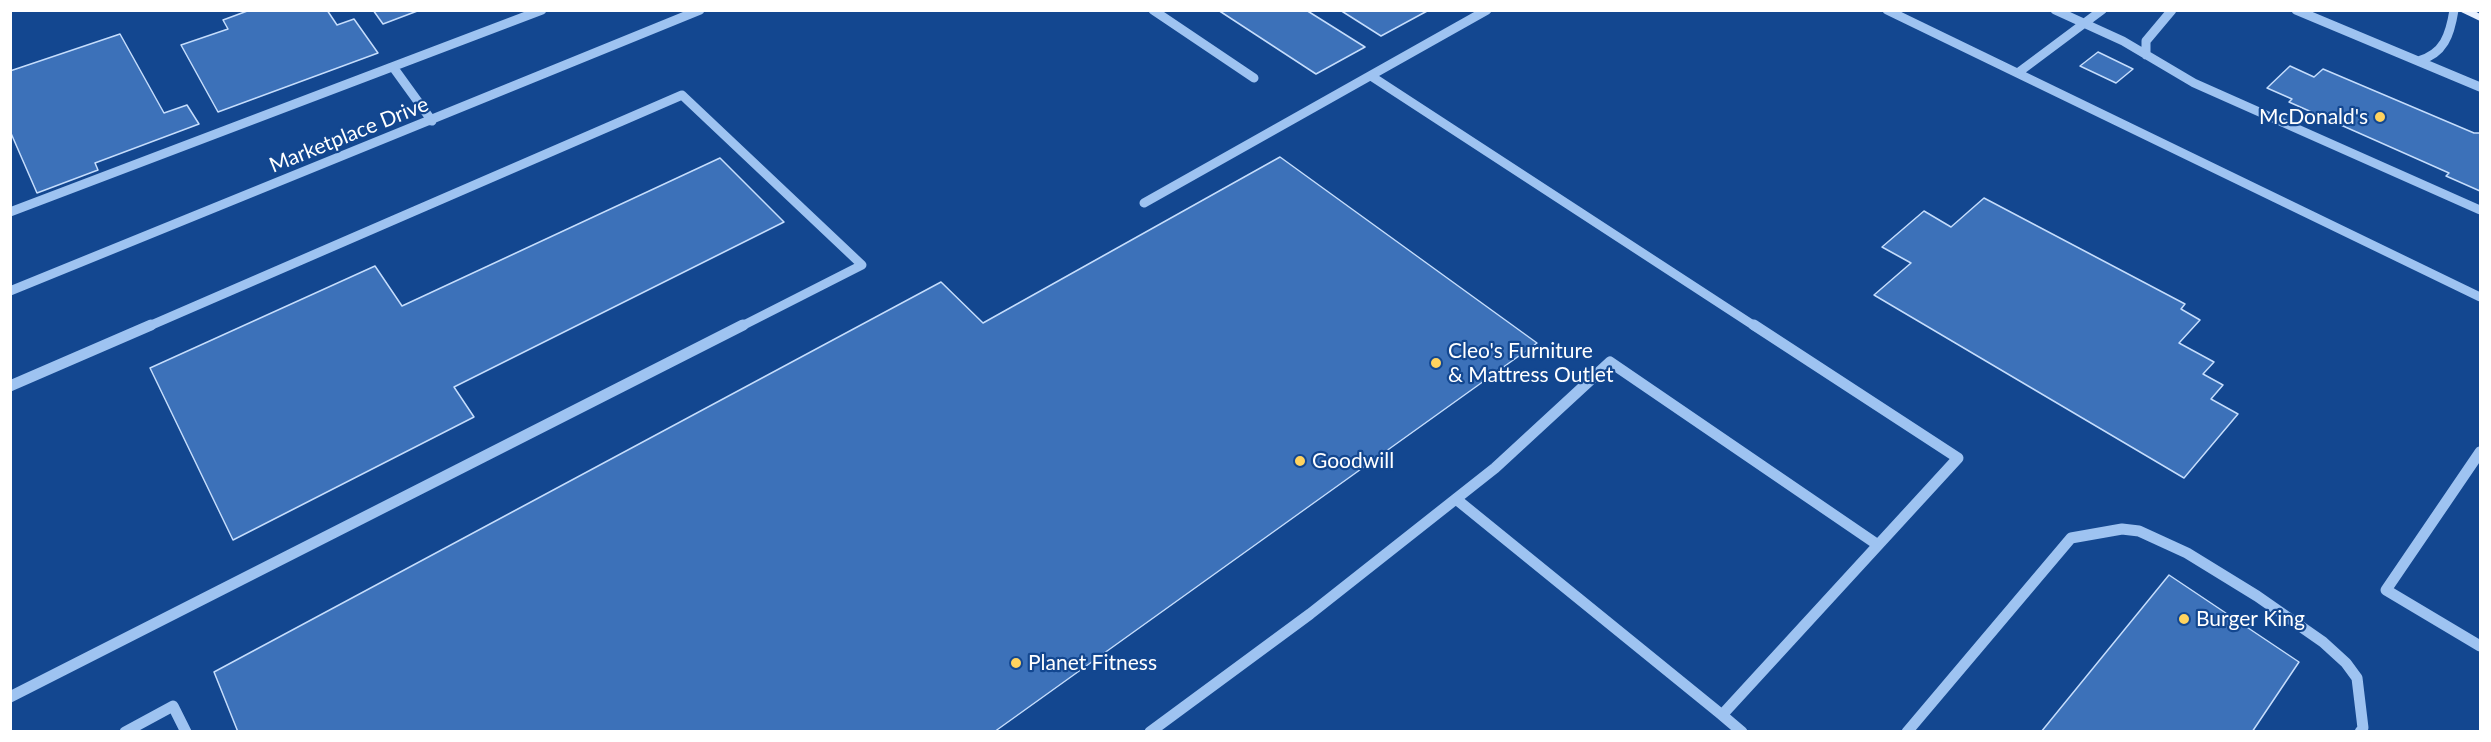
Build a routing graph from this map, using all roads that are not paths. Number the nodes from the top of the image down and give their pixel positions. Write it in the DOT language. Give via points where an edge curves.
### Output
graph roads {
  1 [pos="542,10"];
  2 [pos="700,10"];
  3 [pos="1153,10"];
  4 [pos="1487,10"];
  5 [pos="1887,10"];
  6 [pos="2055,10"];
  7 [pos="2102,10"];
  8 [pos="2172,10"];
  9 [pos="2296,10"];
  10 [pos="2454,10"];
  11 [pos="2462,10"];
  12 [pos="2481,18"];
  13 [pos="2086,23"];
  14 [pos="2146,55"];
  15 [pos="2418,61"];
  16 [pos="393,67"];
  17 [pos="2019,72"];
  18 [pos="1371,76"];
  19 [pos="1254,78"];
  20 [pos="2481,87"];
  21 [pos="432,121"];
  22 [pos="1144,203"];
  23 [pos="2481,210"];
  24 [pos="10,212"];
  25 [pos="10,291"];
  26 [pos="2481,297"];
  27 [pos="10,386"];
  28 [pos="2481,452"];
  29 [pos="1456,499"];
  30 [pos="1878,545"];
  31 [pos="2481,646"];
  32 [pos="10,697"];
  33 [pos="1722,715"];
  34 [pos="125,732"];
  35 [pos="186,732"];
  36 [pos="1150,732"];
  37 [pos="1742,732"];
  38 [pos="1907,732"];
  39 [pos="2360,732"];
  1 -- 16 [label="street"];
  2 -- 21 [label="street, Marketplace Drive"];
  3 -- 19 [label="street"];
  4 -- 18 [label="street"];
  5 -- 17 [label="street"];
  6 -- 13 [label="street"];
  7 -- 13 [label="street"];
  8 -- 14 [label="street" via="2146,41"];
  9 -- 15 [label="street"];
  10 -- 15 [label="street" via="2452,30 2443,48 2429,59"];
  11 -- 12 [label="main road"];
  13 -- 14 [label="street"];
  13 -- 17 [label="street"];
  14 -- 23 [label="street" via="2194,83"];
  15 -- 20 [label="street"];
  16 -- 21 [label="street"];
  16 -- 24 [label="street"];
  17 -- 26 [label="street"];
  18 -- 22 [label="street"];
  18 -- 30 [label="street" via="1958,458"];
  21 -- 25 [label="street, Marketplace Drive"];
  27 -- 32 [label="street" via="682,95 862,265"];
  28 -- 31 [label="street" via="2386,590"];
  29 -- 30 [label="street" via="1610,363"];
  29 -- 33 [label="street"];
  29 -- 36 [label="street" via="1310,614"];
  30 -- 33 [label="street"];
  33 -- 37 [label="street"];
  34 -- 35 [label="street" via="173,706"];
  38 -- 39 [label="street" via="2071,538 2095,531 2138,531 2204,562 2313,632 2356,676 2363,728"];
}
